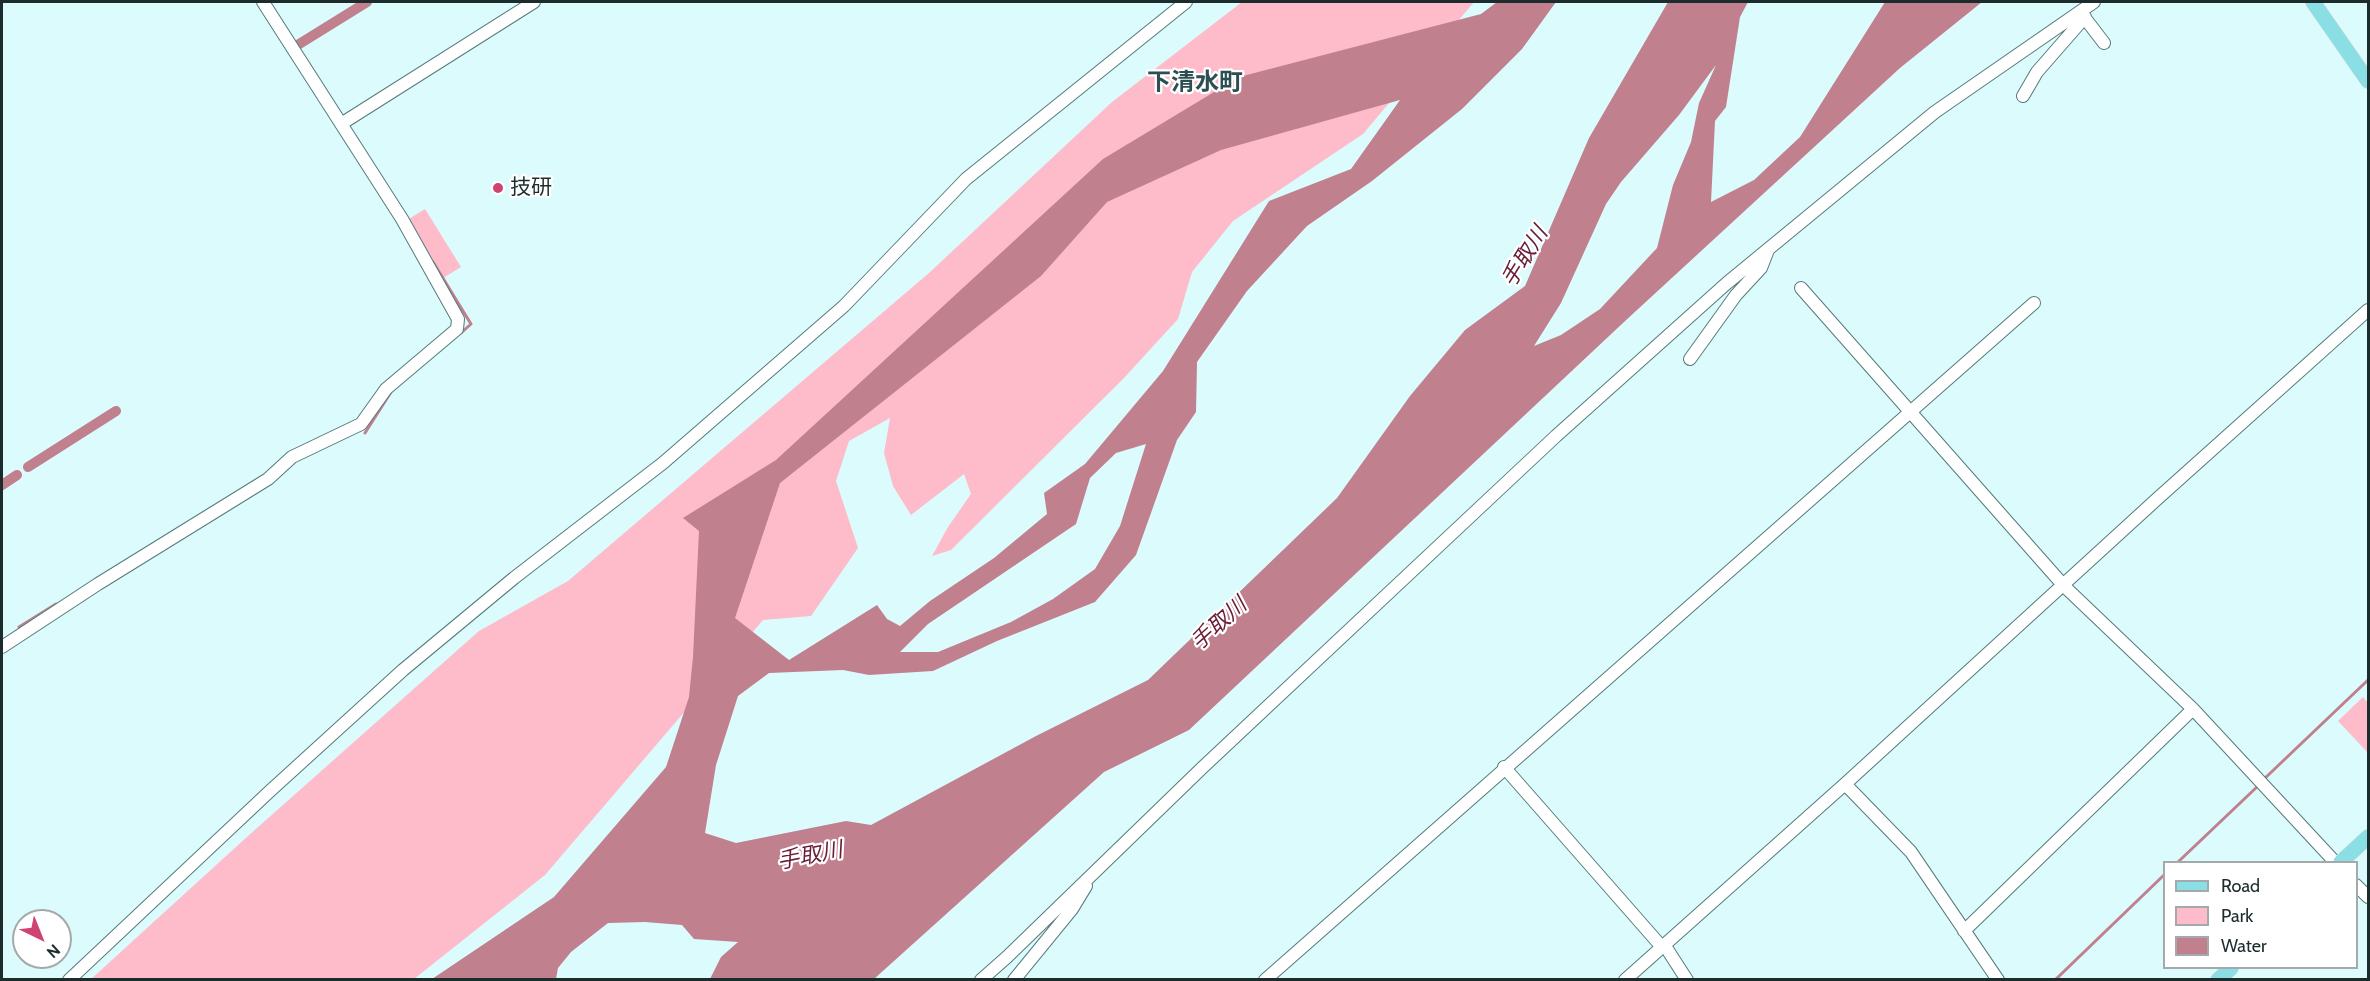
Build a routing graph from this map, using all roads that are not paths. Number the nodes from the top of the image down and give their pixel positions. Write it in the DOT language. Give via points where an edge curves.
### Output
graph roads {
  1 [pos="263,2"];
  2 [pos="534,2"];
  3 [pos="1186,2"];
  4 [pos="2094,2"];
  5 [pos="2313,2"];
  6 [pos="2083,15"];
  7 [pos="2104,43"];
  8 [pos="2368,81"];
  9 [pos="2024,96"];
  10 [pos="341,124"];
  11 [pos="1769,249"];
  12 [pos="1801,288"];
  13 [pos="2034,303"];
  14 [pos="2368,310"];
  15 [pos="1690,358"];
  16 [pos="1910,412"];
  17 [pos="2064,586"];
  18 [pos="2,647"];
  19 [pos="2193,709"];
  20 [pos="1504,767"];
  21 [pos="1845,784"];
  22 [pos="2368,837"];
  23 [pos="2334,861"];
  24 [pos="2342,861"];
  25 [pos="1088,880"];
  26 [pos="1964,931"];
  27 [pos="1661,946"];
  28 [pos="2230,969"];
  29 [pos="69,980"];
  30 [pos="981,980"];
  31 [pos="1014,980"];
  32 [pos="1265,980"];
  33 [pos="1625,980"];
  34 [pos="1687,980"];
  35 [pos="1998,980"];
  36 [pos="2218,980"];
  1 -- 10 [label="street"];
  2 -- 10 [label="street"];
  3 -- 29 [label="street" via="966,179 844,306 663,463 403,670"];
  4 -- 6 [label="street"];
  5 -- 8 [label="main road"];
  6 -- 7 [label="street"];
  6 -- 9 [label="street" via="2037,72"];
  6 -- 11 [label="street" via="2069,18 1935,112"];
  10 -- 18 [label="street" via="408,229 458,319 457,329 386,389 361,424 292,457 268,479"];
  11 -- 15 [label="street" via="1761,268"];
  11 -- 25 [label="street" via="1556,436"];
  12 -- 16 [label="street"];
  13 -- 16 [label="street"];
  14 -- 17 [label="street"];
  16 -- 17 [label="street"];
  16 -- 20 [label="street"];
  17 -- 19 [label="street"];
  17 -- 21 [label="street"];
  19 -- 23 [label="street"];
  19 -- 26 [label="street"];
  20 -- 27 [label="street"];
  20 -- 32 [label="street"];
  21 -- 26 [label="street" via="1911,852"];
  21 -- 27 [label="street"];
  22 -- 24 [label="main road"];
  25 -- 30 [label="street"];
  25 -- 31 [label="street" via="1072,909"];
  26 -- 35 [label="street"];
  27 -- 33 [label="street"];
  27 -- 34 [label="street"];
  28 -- 36 [label="main road"];
}
